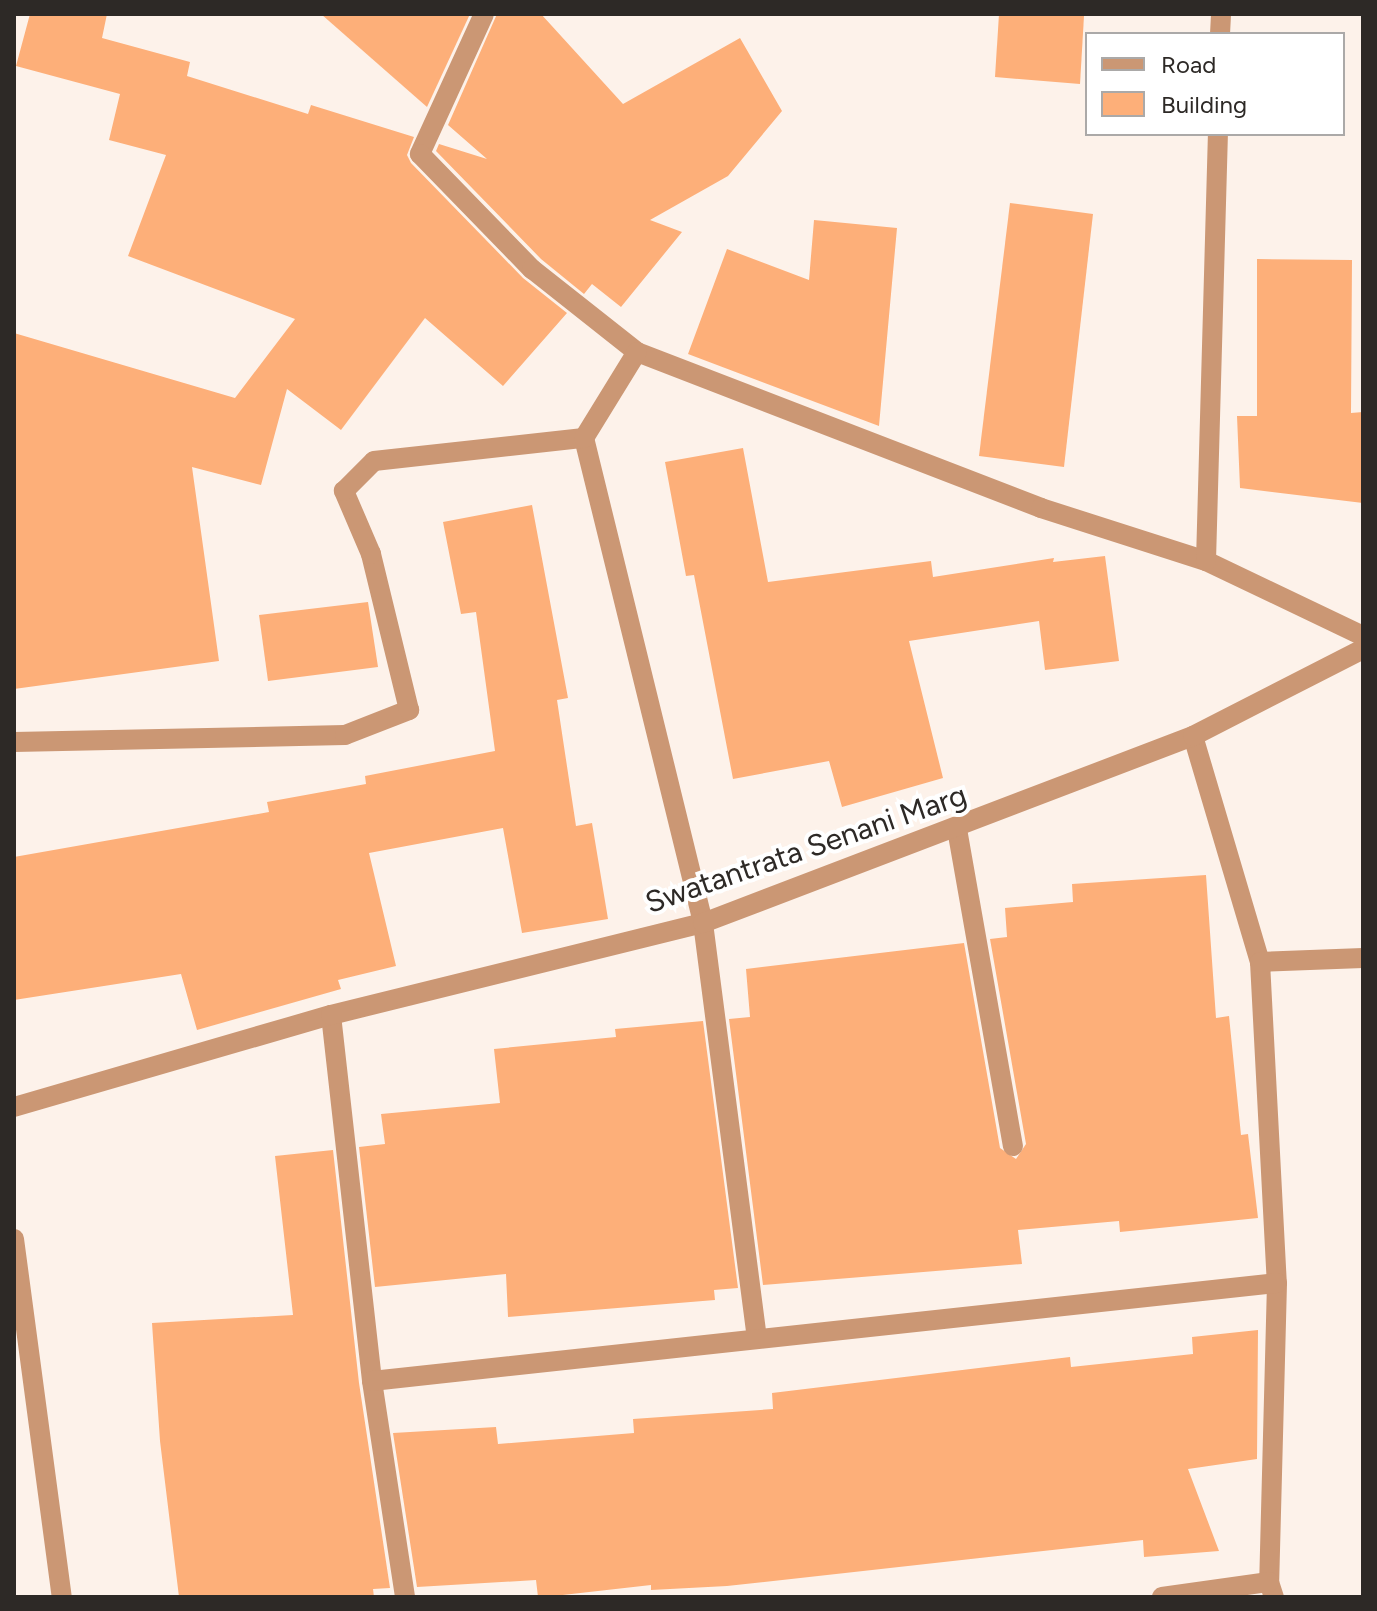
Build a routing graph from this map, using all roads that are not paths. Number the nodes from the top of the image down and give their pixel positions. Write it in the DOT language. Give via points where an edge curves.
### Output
graph roads {
  1 [pos="484,14"];
  2 [pos="1218,136"];
  3 [pos="637,352"];
  4 [pos="584,438"];
  5 [pos="1206,561"];
  6 [pos="1363,636"];
  7 [pos="1363,649"];
  8 [pos="1193,736"];
  9 [pos="14,742"];
  10 [pos="957,829"];
  11 [pos="703,923"];
  12 [pos="1363,958"];
  13 [pos="1260,962"];
  14 [pos="331,1015"];
  15 [pos="14,1107"];
  16 [pos="1013,1146"];
  17 [pos="14,1239"];
  18 [pos="1277,1283"];
  19 [pos="757,1336"];
  20 [pos="372,1381"];
  21 [pos="1272,1590"];
  22 [pos="62,1597"];
  23 [pos="405,1597"];
  24 [pos="1162,1597"];
  1 -- 3 [label="street" via="420,154 532,269"];
  2 -- 5 [label="street"];
  3 -- 4 [label="street"];
  3 -- 5 [label="street" via="1041,508"];
  4 -- 9 [label="street" via="374,461 344,491 371,554 409,710 345,735"];
  4 -- 11 [label="street"];
  5 -- 6 [label="street"];
  7 -- 8 [label="street, Swatantrata Senani Marg"];
  8 -- 10 [label="street, Swatantrata Senani Marg"];
  8 -- 13 [label="street"];
  10 -- 11 [label="street, Swatantrata Senani Marg"];
  10 -- 16 [label="street"];
  11 -- 14 [label="street, Swatantrata Senani Marg"];
  11 -- 19 [label="street"];
  12 -- 13 [label="street"];
  13 -- 18 [label="street"];
  14 -- 15 [label="street, Swatantrata Senani Marg"];
  14 -- 20 [label="street"];
  17 -- 22 [label="street"];
  18 -- 19 [label="street"];
  18 -- 21 [label="street"];
  19 -- 20 [label="street"];
  20 -- 23 [label="street"];
  21 -- 24 [label="street"];
}
